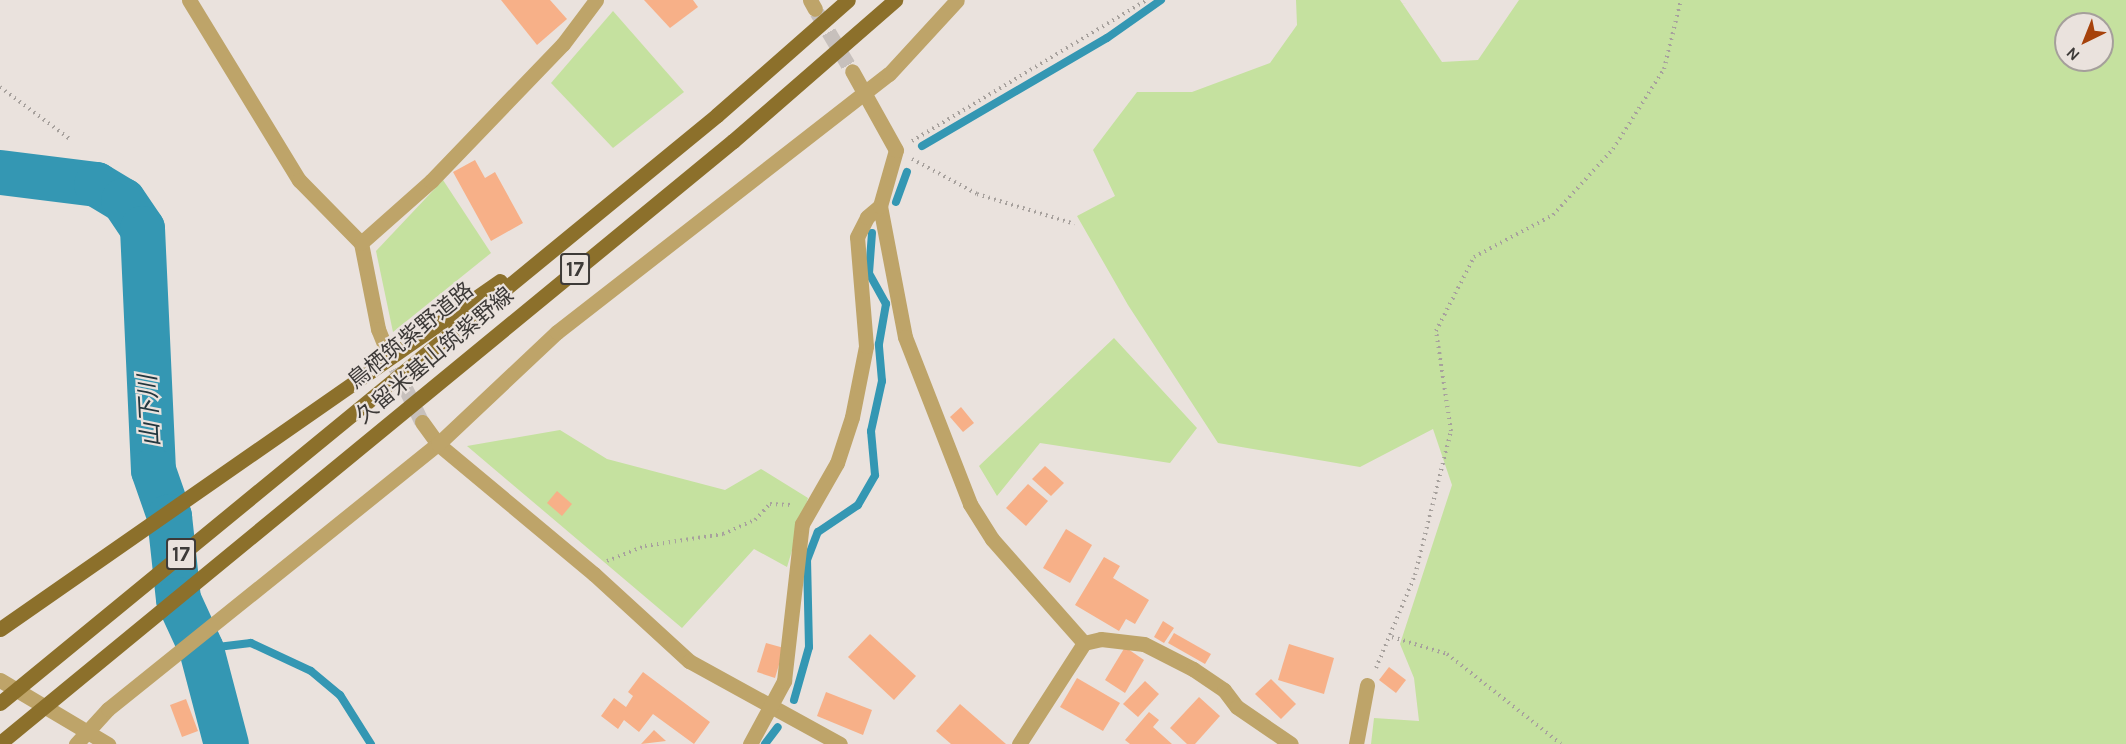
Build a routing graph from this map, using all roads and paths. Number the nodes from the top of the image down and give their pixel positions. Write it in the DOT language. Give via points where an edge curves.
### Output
graph roads {
  1 [pos="189,0"];
  2 [pos="596,0"];
  3 [pos="848,0"];
  4 [pos="895,0"];
  5 [pos="957,0"];
  6 [pos="1147,0"];
  7 [pos="1681,0"];
  8 [pos="852,71"];
  9 [pos="0,87"];
  10 [pos="864,94"];
  11 [pos="71,140"];
  12 [pos="896,150"];
  13 [pos="880,206"];
  14 [pos="601,209"];
  15 [pos="1075,224"];
  16 [pos="361,243"];
  17 [pos="385,346"];
  18 [pos="422,422"];
  19 [pos="438,444"];
  20 [pos="808,514"];
  21 [pos="594,574"];
  22 [pos="0,629"];
  23 [pos="1392,637"];
  24 [pos="1084,643"];
  25 [pos="0,680"];
  26 [pos="1367,685"];
  27 [pos="0,703"];
  28 [pos="772,708"];
  29 [pos="82,739"];
  30 [pos="0,743"];
  31 [pos="108,744"];
  32 [pos="750,744"];
  33 [pos="840,744"];
  34 [pos="1019,744"];
  35 [pos="1291,744"];
  36 [pos="1356,744"];
  37 [pos="1561,744"];
  1 -- 16 [label="street" via="299,180"];
  2 -- 16 [label="street" via="563,44 431,182"];
  3 -- 14 [label="main road, 鳥栖筑紫野道路 / 17"];
  4 -- 30 [label="main road, 久留米基山筑紫野線 / 17" via="741,134"];
  5 -- 10 [label="street"];
  6 -- 12 [label="path"];
  7 -- 23 [label="path" via="1664,69 1612,149 1553,216 1474,257 1436,331 1451,430 1415,575"];
  8 -- 10 [label="street"];
  9 -- 11 [label="path"];
  10 -- 12 [label="street"];
  10 -- 19 [label="street" via="556,333"];
  12 -- 13 [label="street"];
  12 -- 15 [label="path" via="977,194"];
  13 -- 20 [label="street" via="867,217 857,237 866,346 854,408 837,463"];
  13 -- 24 [label="street" via="905,337 970,504 992,539"];
  14 -- 22 [label="main road" via="104,552"];
  14 -- 27 [label="main road, 鳥栖筑紫野道路 / 17"];
  16 -- 17 [label="street"];
  18 -- 19 [label="street"];
  19 -- 21 [label="street"];
  19 -- 29 [label="street" via="108,709"];
  20 -- 21 [label="path" via="783,502 770,504 755,520 723,534 645,546 604,562"];
  20 -- 28 [label="street" via="797,556 784,681"];
  21 -- 28 [label="street" via="688,661"];
  23 -- 26 [label="path"];
  23 -- 37 [label="path" via="1447,654"];
  24 -- 34 [label="street"];
  24 -- 35 [label="street" via="1101,639 1144,644 1208,680 1237,707"];
  25 -- 29 [label="street"];
  26 -- 36 [label="street"];
  28 -- 32 [label="street"];
  28 -- 33 [label="street"];
  29 -- 31 [label="street"];
}
